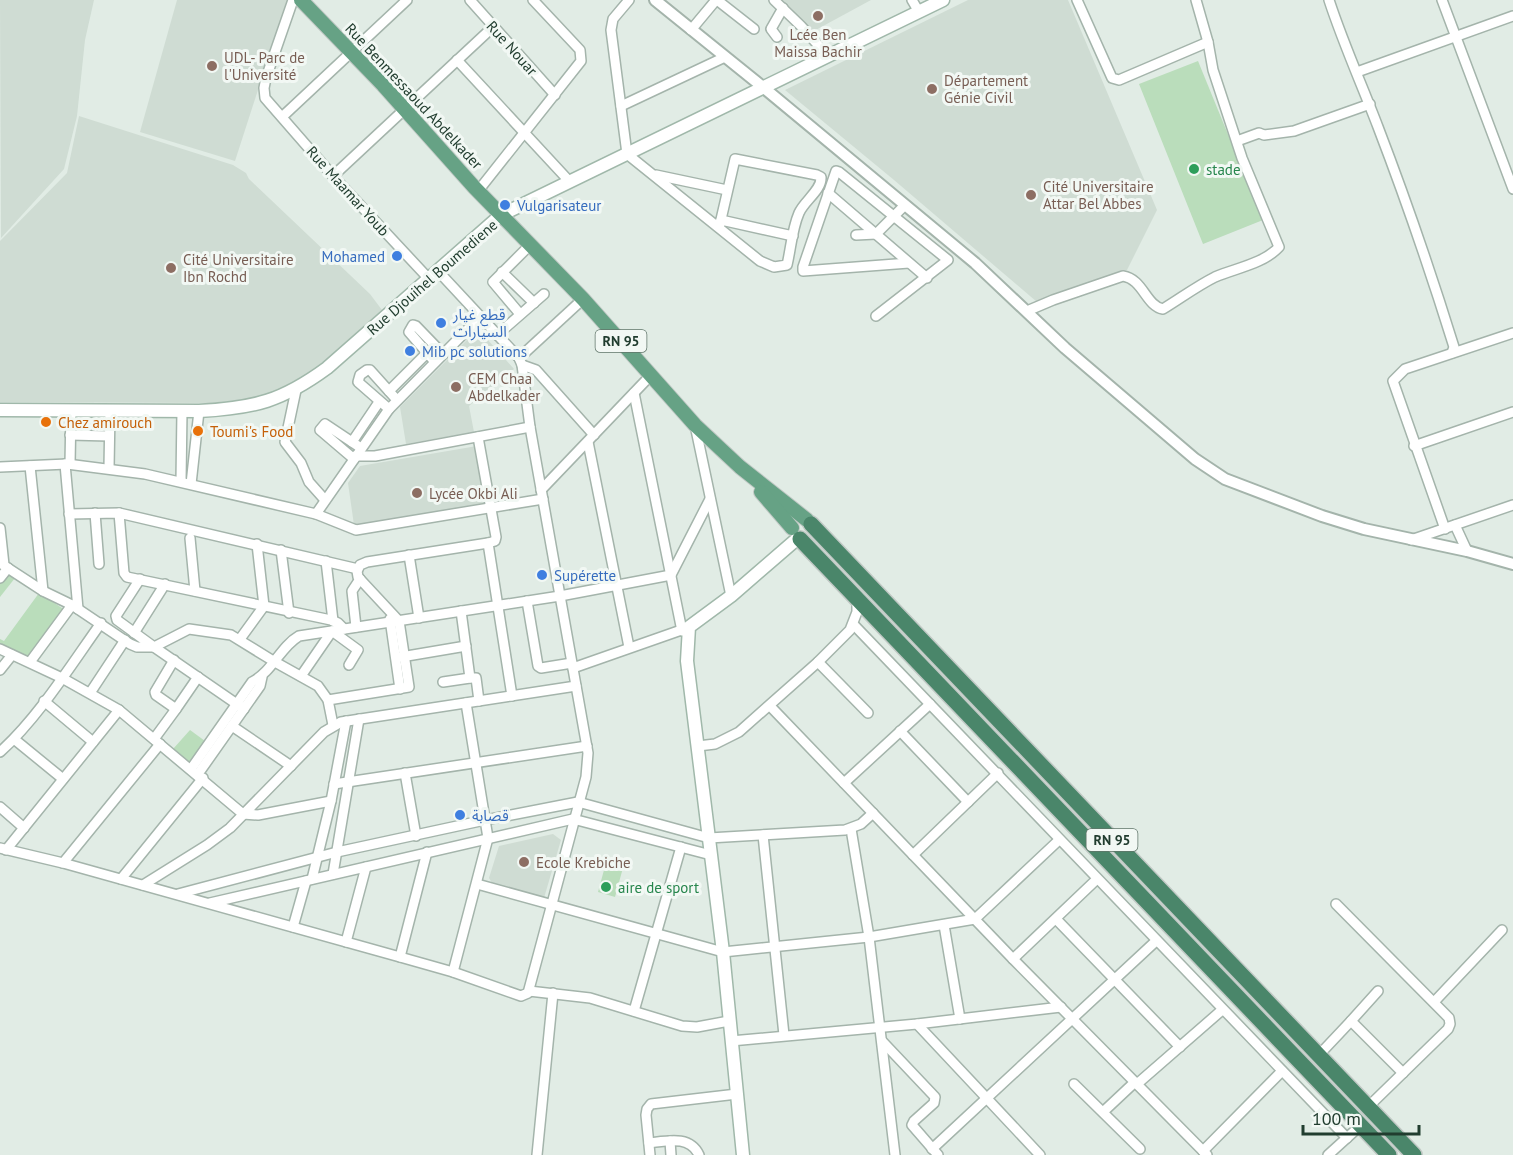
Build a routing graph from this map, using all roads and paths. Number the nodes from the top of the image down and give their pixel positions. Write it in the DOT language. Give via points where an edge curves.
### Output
graph roads {
  1 [pos="293,0"];
  2 [pos="302,0"];
  3 [pos="407,0"];
  4 [pos="470,0"];
  5 [pos="532,0"];
  6 [pos="629,0"];
  7 [pos="655,0"];
  8 [pos="717,0"];
  9 [pos="774,0"];
  10 [pos="912,0"];
  11 [pos="943,0"];
  12 [pos="1077,0"];
  13 [pos="1196,0"];
  14 [pos="1329,0"];
  15 [pos="1442,0"];
  16 [pos="783,8"];
  17 [pos="919,12"];
  18 [pos="1513,16"];
  19 [pos="494,26"];
  20 [pos="754,29"];
  21 [pos="691,30"];
  22 [pos="1456,36"];
  23 [pos="777,37"];
  24 [pos="1208,42"];
  25 [pos="351,52"];
  26 [pos="828,56"];
  27 [pos="725,57"];
  28 [pos="458,60"];
  29 [pos="1357,72"];
  30 [pos="764,88"];
  31 [pos="555,95"];
  32 [pos="1370,104"];
  33 [pos="621,106"];
  34 [pos="405,110"];
  35 [pos="282,117"];
  36 [pos="524,133"];
  37 [pos="1237,141"];
  38 [pos="627,154"];
  39 [pos="654,175"];
  40 [pos="333,176"];
  41 [pos="570,182"];
  42 [pos="1513,189"];
  43 [pos="727,190"];
  44 [pos="478,191"];
  45 [pos="828,193"];
  46 [pos="905,205"];
  47 [pos="501,215"];
  48 [pos="894,215"];
  49 [pos="720,224"];
  50 [pos="876,234"];
  51 [pos="856,235"];
  52 [pos="793,236"];
  53 [pos="530,245"];
  54 [pos="909,263"];
  55 [pos="502,272"];
  56 [pos="434,275"];
  57 [pos="927,278"];
  58 [pos="544,294"];
  59 [pos="584,299"];
  60 [pos="534,303"];
  61 [pos="1027,311"];
  62 [pos="520,314"];
  63 [pos="876,316"];
  64 [pos="480,317"];
  65 [pos="1513,333"];
  66 [pos="497,335"];
  67 [pos="427,353"];
  68 [pos="1452,353"];
  69 [pos="443,354"];
  70 [pos="520,361"];
  71 [pos="435,362"];
  72 [pos="651,375"];
  73 [pos="296,390"];
  74 [pos="389,391"];
  75 [pos="634,393"];
  76 [pos="397,400"];
  77 [pos="379,402"];
  78 [pos="389,409"];
  79 [pos="0,410"];
  80 [pos="71,411"];
  81 [pos="110,411"];
  82 [pos="182,411"];
  83 [pos="199,411"];
  84 [pos="1513,412"];
  85 [pos="695,425"];
  86 [pos="530,427"];
  87 [pos="70,435"];
  88 [pos="109,436"];
  89 [pos="478,437"];
  90 [pos="591,438"];
  91 [pos="352,442"];
  92 [pos="1414,446"];
  93 [pos="357,455"];
  94 [pos="68,464"];
  95 [pos="30,466"];
  96 [pos="0,467"];
  97 [pos="740,467"];
  98 [pos="108,468"];
  99 [pos="186,483"];
  100 [pos="542,494"];
  101 [pos="710,499"];
  102 [pos="325,500"];
  103 [pos="1513,505"];
  104 [pos="491,508"];
  105 [pos="95,513"];
  106 [pos="119,513"];
  107 [pos="69,514"];
  108 [pos="316,514"];
  109 [pos="809,522"];
  110 [pos="1455,525"];
  111 [pos="0,528"];
  112 [pos="1445,528"];
  113 [pos="796,534"];
  114 [pos="190,538"];
  115 [pos="1,539"];
  116 [pos="1411,540"];
  117 [pos="488,543"];
  118 [pos="257,544"];
  119 [pos="281,550"];
  120 [pos="1467,551"];
  121 [pos="409,555"];
  122 [pos="326,561"];
  123 [pos="99,564"];
  124 [pos="1513,564"];
  125 [pos="4,565"];
  126 [pos="358,568"];
  127 [pos="670,575"];
  128 [pos="0,578"];
  129 [pos="140,579"];
  130 [pos="360,579"];
  131 [pos="165,585"];
  132 [pos="618,586"];
  133 [pos="43,591"];
  134 [pos="195,591"];
  135 [pos="560,596"];
  136 [pos="731,596"];
  137 [pos="857,599"];
  138 [pos="527,601"];
  139 [pos="264,606"];
  140 [pos="498,606"];
  141 [pos="75,607"];
  142 [pos="461,611"];
  143 [pos="289,613"];
  144 [pos="419,618"];
  145 [pos="394,621"];
  146 [pos="101,623"];
  147 [pos="853,624"];
  148 [pos="333,626"];
  149 [pos="356,627"];
  150 [pos="686,629"];
  151 [pos="134,633"];
  152 [pos="240,639"];
  153 [pos="125,640"];
  154 [pos="466,646"];
  155 [pos="154,647"];
  156 [pos="629,647"];
  157 [pos="0,649"];
  158 [pos="12,655"];
  159 [pos="400,657"];
  160 [pos="174,660"];
  161 [pos="30,662"];
  162 [pos="274,662"];
  163 [pos="818,663"];
  164 [pos="349,665"];
  165 [pos="572,665"];
  166 [pos="0,670"];
  167 [pos="301,676"];
  168 [pos="198,677"];
  169 [pos="62,678"];
  170 [pos="470,678"];
  171 [pos="443,682"];
  172 [pos="576,686"];
  173 [pos="90,693"];
  174 [pos="512,696"];
  175 [pos="328,700"];
  176 [pos="479,701"];
  177 [pos="44,702"];
  178 [pos="466,703"];
  179 [pos="930,704"];
  180 [pos="240,706"];
  181 [pos="770,706"];
  182 [pos="176,709"];
  183 [pos="119,710"];
  184 [pos="868,713"];
  185 [pos="359,719"];
  186 [pos="346,721"];
  187 [pos="333,725"];
  188 [pos="232,726"];
  189 [pos="900,731"];
  190 [pos="14,739"];
  191 [pos="157,741"];
  192 [pos="216,741"];
  193 [pos="93,742"];
  194 [pos="587,746"];
  195 [pos="698,746"];
  196 [pos="0,752"];
  197 [pos="476,762"];
  198 [pos="291,766"];
  199 [pos="405,773"];
  200 [pos="998,773"];
  201 [pos="197,774"];
  202 [pos="63,779"];
  203 [pos="350,781"];
  204 [pos="844,783"];
  205 [pos="334,784"];
  206 [pos="331,801"];
  207 [pos="578,802"];
  208 [pos="968,802"];
  209 [pos="0,807"];
  210 [pos="873,813"];
  211 [pos="243,814"];
  212 [pos="573,819"];
  213 [pos="485,820"];
  214 [pos="24,828"];
  215 [pos="851,829"];
  216 [pos="763,835"];
  217 [pos="416,836"];
  218 [pos="488,837"];
  219 [pos="709,838"];
  220 [pos="1059,840"];
  221 [pos="681,847"];
  222 [pos="3,849"];
  223 [pos="337,852"];
  224 [pos="427,852"];
  225 [pos="711,855"];
  226 [pos="913,855"];
  227 [pos="318,857"];
  228 [pos="63,863"];
  229 [pos="366,867"];
  230 [pos="333,874"];
  231 [pos="121,879"];
  232 [pos="1097,879"];
  233 [pos="309,880"];
  234 [pos="477,884"];
  235 [pos="144,885"];
  236 [pos="176,894"];
  237 [pos="208,903"];
  238 [pos="551,904"];
  239 [pos="1336,904"];
  240 [pos="975,919"];
  241 [pos="1056,919"];
  242 [pos="944,925"];
  243 [pos="293,927"];
  244 [pos="1502,930"];
  245 [pos="656,933"];
  246 [pos="869,937"];
  247 [pos="1156,941"];
  248 [pos="346,942"];
  249 [pos="775,948"];
  250 [pos="723,952"];
  251 [pos="400,957"];
  252 [pos="1013,959"];
  253 [pos="453,972"];
  254 [pos="1113,979"];
  255 [pos="529,991"];
  256 [pos="1378,991"];
  257 [pos="553,993"];
  258 [pos="1434,1002"];
  259 [pos="1061,1007"];
  260 [pos="1222,1010"];
  261 [pos="634,1011"];
  262 [pos="1072,1018"];
  263 [pos="960,1019"];
  264 [pos="1351,1021"];
  265 [pos="729,1022"];
  266 [pos="917,1024"];
  267 [pos="880,1027"];
  268 [pos="784,1035"];
  269 [pos="731,1041"];
  270 [pos="882,1041"];
  271 [pos="1180,1047"];
  272 [pos="1318,1056"];
  273 [pos="1282,1071"];
  274 [pos="1403,1073"];
  275 [pos="1136,1083"];
  276 [pos="1074,1084"];
  277 [pos="737,1094"];
  278 [pos="988,1098"];
  279 [pos="1368,1107"];
  280 [pos="1103,1112"];
  281 [pos="1360,1126"];
  282 [pos="1347,1138"];
  283 [pos="670,1141"];
  284 [pos="649,1143"];
  285 [pos="1140,1149"];
  286 [pos="935,1152"];
  287 [pos="1205,1153"];
  288 [pos="537,1155"];
  289 [pos="650,1155"];
  290 [pos="671,1155"];
  291 [pos="699,1155"];
  292 [pos="743,1155"];
  293 [pos="894,1155"];
  294 [pos="1040,1155"];
  295 [pos="1328,1155"];
  296 [pos="1389,1155"];
  297 [pos="1413,1155"];
  1 -- 35 [label="street, Rue Maamar Youb" via="264,94"];
  2 -- 25 [label="main road, Rue Benmessaoud Abdelkader"];
  3 -- 25 [label="street"];
  4 -- 19 [label="street, Rue Nouar"];
  5 -- 31 [label="street" via="580,50 581,61"];
  6 -- 33 [label="street" via="613,19 611,30"];
  7 -- 21 [label="street"];
  8 -- 20 [label="street"];
  8 -- 21 [label="street"];
  9 -- 16 [label="street"];
  10 -- 17 [label="street"];
  11 -- 17 [label="main road, Rue Djouihel Boumediene"];
  12 -- 24 [label="street" via="1112,78 1119,80"];
  13 -- 24 [label="street"];
  14 -- 29 [label="street"];
  15 -- 22 [label="street"];
  16 -- 23 [label="street" via="771,29"];
  16 -- 26 [label="street"];
  17 -- 26 [label="main road, Rue Djouihel Boumediene"];
  18 -- 22 [label="street"];
  19 -- 28 [label="street"];
  19 -- 31 [label="street, Rue Nouar"];
  21 -- 27 [label="street"];
  22 -- 29 [label="street"];
  22 -- 42 [label="street"];
  24 -- 37 [label="street" via="1213,70"];
  25 -- 34 [label="main road, Rue Benmessaoud Abdelkader"];
  25 -- 35 [label="street"];
  26 -- 30 [label="main road, Rue Djouihel Boumediene"];
  27 -- 30 [label="street"];
  27 -- 33 [label="street"];
  28 -- 34 [label="street"];
  28 -- 36 [label="street"];
  29 -- 32 [label="street"];
  30 -- 38 [label="main road, Rue Djouihel Boumediene"];
  30 -- 46 [label="street"];
  31 -- 36 [label="street"];
  32 -- 37 [label="street" via="1294,131 1259,133"];
  32 -- 68 [label="street" via="1452,339"];
  33 -- 38 [label="street"];
  34 -- 40 [label="street"];
  34 -- 44 [label="main road, Rue Benmessaoud Abdelkader"];
  35 -- 40 [label="street, Rue Maamar Youb"];
  36 -- 41 [label="street"];
  36 -- 44 [label="street"];
  37 -- 61 [label="street" via="1279,244 1277,250 1194,288 1163,309 1138,283 1123,276"];
  38 -- 39 [label="street"];
  38 -- 41 [label="main road, Rue Djouihel Boumediene"];
  39 -- 43 [label="street"];
  39 -- 49 [label="street"];
  40 -- 56 [label="street, Rue Maamar Youb"];
  41 -- 47 [label="main road, Rue Djouihel Boumediene"];
  43 -- 49 [label="street"];
  43 -- 52 [label="street" via="737,159 819,176 821,183 798,214"];
  44 -- 47 [label="main road, Rue Benmessaoud Abdelkader"];
  45 -- 48 [label="street" via="838,171"];
  45 -- 50 [label="street"];
  45 -- 54 [label="street" via="803,272"];
  46 -- 48 [label="street"];
  46 -- 61 [label="street"];
  47 -- 53 [label="main road, RN 95"];
  47 -- 56 [label="main road, Rue Djouihel Boumediene"];
  48 -- 50 [label="street"];
  48 -- 57 [label="street" via="947,259"];
  49 -- 52 [label="street"];
  49 -- 52 [label="street" via="760,261 774,267 787,265"];
  50 -- 51 [label="street"];
  50 -- 54 [label="street"];
  53 -- 55 [label="street"];
  53 -- 59 [label="main road, RN 95"];
  54 -- 57 [label="street"];
  55 -- 60 [label="street"];
  55 -- 62 [label="street" via="493,284"];
  56 -- 64 [label="street, Rue Maamar Youb"];
  56 -- 73 [label="main road, Rue Djouihel Boumediene"];
  57 -- 63 [label="street"];
  58 -- 60 [label="street"];
  59 -- 70 [label="street"];
  59 -- 72 [label="main road, RN 95"];
  60 -- 62 [label="street"];
  61 -- 116 [label="street" via="1122,397 1217,475 1322,516"];
  62 -- 66 [label="street"];
  64 -- 66 [label="street, Rue Maamar Youb"];
  64 -- 69 [label="street"];
  65 -- 68 [label="street"];
  66 -- 70 [label="street, Rue Maamar Youb"];
  67 -- 69 [label="street" via="409,332 413,325"];
  67 -- 71 [label="street"];
  67 -- 74 [label="street"];
  68 -- 92 [label="street" via="1405,369 1393,381"];
  69 -- 71 [label="street"];
  70 -- 86 [label="street"];
  70 -- 90 [label="street, Rue Maamar Youb" via="536,370"];
  71 -- 76 [label="street"];
  72 -- 75 [label="street"];
  72 -- 85 [label="main road, RN 95"];
  73 -- 83 [label="main road, Rue Djouihel Boumediene" via="258,404"];
  73 -- 102 [label="street" via="285,442"];
  74 -- 76 [label="street"];
  74 -- 77 [label="street" via="370,370 360,375 358,382"];
  75 -- 90 [label="street"];
  75 -- 127 [label="street"];
  76 -- 78 [label="street"];
  77 -- 78 [label="street"];
  77 -- 91 [label="street"];
  78 -- 93 [label="street"];
  79 -- 80 [label="main road, Rue Djouihel Boumediene"];
  80 -- 81 [label="main road, Rue Djouihel Boumediene"];
  80 -- 87 [label="street"];
  81 -- 82 [label="main road, Rue Djouihel Boumediene"];
  81 -- 88 [label="street"];
  82 -- 83 [label="main road, Rue Djouihel Boumediene"];
  82 -- 99 [label="street"];
  83 -- 99 [label="street"];
  84 -- 92 [label="street"];
  85 -- 97 [label="main road, RN 95"];
  85 -- 101 [label="street"];
  86 -- 89 [label="street"];
  86 -- 100 [label="street"];
  87 -- 88 [label="street"];
  87 -- 94 [label="street"];
  88 -- 98 [label="street"];
  89 -- 93 [label="street" via="375,456"];
  89 -- 104 [label="street"];
  90 -- 100 [label="street"];
  90 -- 132 [label="street"];
  91 -- 93 [label="street"];
  91 -- 93 [label="street" via="326,424 320,430"];
  92 -- 112 [label="street"];
  93 -- 102 [label="street"];
  94 -- 95 [label="street"];
  94 -- 98 [label="street"];
  94 -- 107 [label="street"];
  95 -- 96 [label="street"];
  95 -- 133 [label="street"];
  97 -- 109 [label="main road, RN 95"];
  97 -- 113 [label="main road, RN 95"];
  98 -- 99 [label="street"];
  99 -- 108 [label="street"];
  100 -- 104 [label="street"];
  100 -- 135 [label="street"];
  101 -- 127 [label="street"];
  101 -- 136 [label="street"];
  102 -- 108 [label="street"];
  103 -- 110 [label="street"];
  104 -- 108 [label="street" via="362,530"];
  104 -- 117 [label="street" via="496,539"];
  105 -- 106 [label="street"];
  105 -- 107 [label="street"];
  105 -- 123 [label="street"];
  106 -- 118 [label="street"];
  106 -- 129 [label="street" via="124,573"];
  107 -- 141 [label="street"];
  109 -- 113 [label="main road" via="809,536"];
  109 -- 272 [label="highway, RN 95"];
  110 -- 112 [label="street"];
  110 -- 120 [label="street"];
  111 -- 115 [label="street"];
  112 -- 116 [label="street"];
  113 -- 136 [label="main road" via="786,548"];
  113 -- 137 [label="highway, RN 95"];
  114 -- 134 [label="street"];
  115 -- 125 [label="street"];
  116 -- 120 [label="street"];
  117 -- 121 [label="street"];
  117 -- 140 [label="street"];
  118 -- 119 [label="street"];
  118 -- 139 [label="street"];
  119 -- 122 [label="street"];
  119 -- 143 [label="street"];
  120 -- 124 [label="street"];
  121 -- 126 [label="street" via="367,562"];
  121 -- 144 [label="street"];
  122 -- 126 [label="street"];
  122 -- 148 [label="street"];
  125 -- 128 [label="street"];
  125 -- 133 [label="street"];
  126 -- 130 [label="street"];
  127 -- 132 [label="street"];
  127 -- 150 [label="street"];
  129 -- 131 [label="street"];
  129 -- 151 [label="street" via="116,617"];
  130 -- 145 [label="street" via="391,610"];
  130 -- 149 [label="street" via="352,591"];
  131 -- 134 [label="street"];
  131 -- 151 [label="street"];
  132 -- 135 [label="street"];
  132 -- 156 [label="street"];
  133 -- 141 [label="street"];
  134 -- 139 [label="street"];
  135 -- 138 [label="street"];
  135 -- 165 [label="street"];
  136 -- 150 [label="main road"];
  137 -- 147 [label="street"];
  137 -- 281 [label="highway, RN 95"];
  138 -- 140 [label="street"];
  138 -- 165 [label="street" via="539,667"];
  139 -- 143 [label="street"];
  139 -- 152 [label="street"];
  140 -- 142 [label="street"];
  140 -- 174 [label="street"];
  141 -- 146 [label="street"];
  141 -- 161 [label="street"];
  142 -- 144 [label="street"];
  142 -- 154 [label="street"];
  143 -- 148 [label="street"];
  144 -- 145 [label="street"];
  145 -- 149 [label="street"];
  145 -- 159 [label="street"];
  146 -- 153 [label="street"];
  146 -- 169 [label="street"];
  147 -- 163 [label="street"];
  147 -- 179 [label="street"];
  148 -- 149 [label="street"];
  148 -- 162 [label="street" via="299,636"];
  148 -- 164 [label="street" via="358,650"];
  148 -- 167 [label="street"];
  150 -- 156 [label="street"];
  150 -- 195 [label="main road"];
  151 -- 155 [label="street"];
  152 -- 155 [label="street" via="189,629"];
  152 -- 162 [label="street"];
  153 -- 155 [label="street" via="137,647"];
  153 -- 173 [label="street"];
  154 -- 159 [label="street"];
  154 -- 170 [label="street"];
  155 -- 160 [label="street"];
  156 -- 165 [label="street"];
  157 -- 158 [label="street"];
  158 -- 161 [label="street"];
  158 -- 166 [label="street"];
  159 -- 175 [label="street" via="404,688"];
  160 -- 168 [label="street"];
  160 -- 182 [label="street" via="155,692"];
  161 -- 169 [label="street"];
  162 -- 167 [label="street"];
  162 -- 180 [label="street" via="262,677 260,687"];
  163 -- 181 [label="street"];
  163 -- 184 [label="street"];
  165 -- 172 [label="street"];
  167 -- 175 [label="street" via="318,686"];
  168 -- 180 [label="street"];
  168 -- 182 [label="street"];
  169 -- 173 [label="street"];
  169 -- 177 [label="street"];
  170 -- 171 [label="street"];
  170 -- 176 [label="street" via="476,678"];
  172 -- 174 [label="street"];
  172 -- 194 [label="street"];
  173 -- 183 [label="street"];
  174 -- 176 [label="street"];
  175 -- 187 [label="street"];
  176 -- 178 [label="street"];
  177 -- 190 [label="street"];
  177 -- 193 [label="street"];
  178 -- 185 [label="street"];
  178 -- 197 [label="street"];
  179 -- 189 [label="street"];
  179 -- 200 [label="street"];
  180 -- 188 [label="street"];
  180 -- 192 [label="street"];
  181 -- 195 [label="street" via="731,737"];
  181 -- 204 [label="street"];
  182 -- 191 [label="street"];
  183 -- 191 [label="street"];
  183 -- 193 [label="street"];
  185 -- 186 [label="street"];
  185 -- 203 [label="street"];
  186 -- 187 [label="street"];
  186 -- 205 [label="street"];
  187 -- 198 [label="street"];
  188 -- 192 [label="street"];
  188 -- 198 [label="street"];
  189 -- 204 [label="street"];
  189 -- 208 [label="street"];
  190 -- 196 [label="street"];
  190 -- 202 [label="street"];
  191 -- 201 [label="street"];
  191 -- 228 [label="street"];
  192 -- 201 [label="street"];
  193 -- 202 [label="street"];
  194 -- 197 [label="street"];
  194 -- 207 [label="street" via="586,773"];
  195 -- 219 [label="main road"];
  197 -- 199 [label="street"];
  197 -- 213 [label="street"];
  198 -- 211 [label="street"];
  199 -- 203 [label="street"];
  199 -- 217 [label="street"];
  200 -- 208 [label="street"];
  200 -- 220 [label="street"];
  201 -- 211 [label="street"];
  201 -- 231 [label="street"];
  202 -- 214 [label="street"];
  203 -- 205 [label="street"];
  203 -- 223 [label="street"];
  204 -- 210 [label="street"];
  205 -- 206 [label="street"];
  206 -- 211 [label="street" via="258,815"];
  206 -- 227 [label="street"];
  207 -- 212 [label="street"];
  207 -- 213 [label="street"];
  207 -- 219 [label="street"];
  208 -- 226 [label="street"];
  209 -- 214 [label="street"];
  210 -- 215 [label="street"];
  210 -- 226 [label="street"];
  211 -- 235 [label="street" via="207,845"];
  212 -- 218 [label="street"];
  212 -- 221 [label="street"];
  212 -- 238 [label="street"];
  213 -- 217 [label="street"];
  213 -- 218 [label="street"];
  214 -- 222 [label="street"];
  215 -- 216 [label="street"];
  215 -- 246 [label="street"];
  216 -- 219 [label="street"];
  216 -- 249 [label="street"];
  217 -- 223 [label="street"];
  218 -- 224 [label="street"];
  218 -- 234 [label="street"];
  219 -- 225 [label="main road"];
  220 -- 232 [label="street"];
  220 -- 240 [label="street"];
  221 -- 225 [label="street"];
  221 -- 245 [label="street"];
  222 -- 228 [label="street"];
  223 -- 227 [label="street"];
  223 -- 230 [label="street"];
  224 -- 229 [label="street"];
  224 -- 251 [label="street"];
  225 -- 250 [label="main road"];
  226 -- 240 [label="street"];
  227 -- 233 [label="street"];
  227 -- 236 [label="street"];
  228 -- 231 [label="street"];
  229 -- 230 [label="street"];
  229 -- 248 [label="street"];
  230 -- 233 [label="street"];
  231 -- 235 [label="street"];
  232 -- 241 [label="street"];
  232 -- 247 [label="street"];
  233 -- 237 [label="street"];
  233 -- 243 [label="street"];
  234 -- 238 [label="street"];
  234 -- 253 [label="street"];
  235 -- 236 [label="street"];
  236 -- 237 [label="street"];
  237 -- 243 [label="street"];
  238 -- 245 [label="street"];
  238 -- 255 [label="street"];
  239 -- 258 [label="street"];
  240 -- 242 [label="street"];
  240 -- 252 [label="street"];
  241 -- 252 [label="street"];
  241 -- 254 [label="street"];
  242 -- 246 [label="street"];
  242 -- 263 [label="street"];
  243 -- 248 [label="street"];
  244 -- 258 [label="street"];
  245 -- 250 [label="street"];
  245 -- 261 [label="street"];
  246 -- 249 [label="street"];
  246 -- 267 [label="street"];
  247 -- 254 [label="street"];
  247 -- 260 [label="street"];
  248 -- 251 [label="street"];
  249 -- 250 [label="street"];
  249 -- 268 [label="street"];
  250 -- 265 [label="main road"];
  251 -- 253 [label="street"];
  252 -- 259 [label="street"];
  253 -- 255 [label="street" via="521,996"];
  254 -- 262 [label="street"];
  254 -- 271 [label="street"];
  255 -- 257 [label="street"];
  256 -- 264 [label="street"];
  257 -- 261 [label="street" via="590,998"];
  257 -- 288 [label="street"];
  258 -- 274 [label="street" via="1449,1018 1448,1029"];
  259 -- 262 [label="street"];
  259 -- 263 [label="street"];
  260 -- 271 [label="street"];
  260 -- 273 [label="street"];
  261 -- 265 [label="street" via="688,1027"];
  262 -- 275 [label="street"];
  262 -- 278 [label="street"];
  263 -- 266 [label="street"];
  264 -- 272 [label="street"];
  264 -- 274 [label="street"];
  265 -- 269 [label="main road"];
  266 -- 267 [label="street"];
  266 -- 278 [label="street"];
  267 -- 268 [label="street"];
  267 -- 270 [label="street"];
  268 -- 269 [label="street"];
  269 -- 277 [label="main road"];
  270 -- 286 [label="street" via="935,1097 934,1103 912,1125"];
  270 -- 293 [label="street"];
  271 -- 275 [label="street"];
  272 -- 279 [label="highway, RN 95"];
  273 -- 282 [label="street"];
  273 -- 287 [label="street"];
  274 -- 279 [label="street"];
  275 -- 280 [label="street"];
  275 -- 287 [label="street"];
  276 -- 280 [label="street"];
  277 -- 284 [label="street" via="651,1104 646,1112"];
  277 -- 292 [label="main road"];
  278 -- 286 [label="street"];
  278 -- 294 [label="street"];
  279 -- 297 [label="highway, RN 95"];
  280 -- 285 [label="street"];
  281 -- 282 [label="street"];
  281 -- 296 [label="highway, RN 95"];
  282 -- 295 [label="street"];
  283 -- 284 [label="street"];
  283 -- 290 [label="street"];
  283 -- 291 [label="street" via="687,1142"];
  284 -- 289 [label="street"];
}
